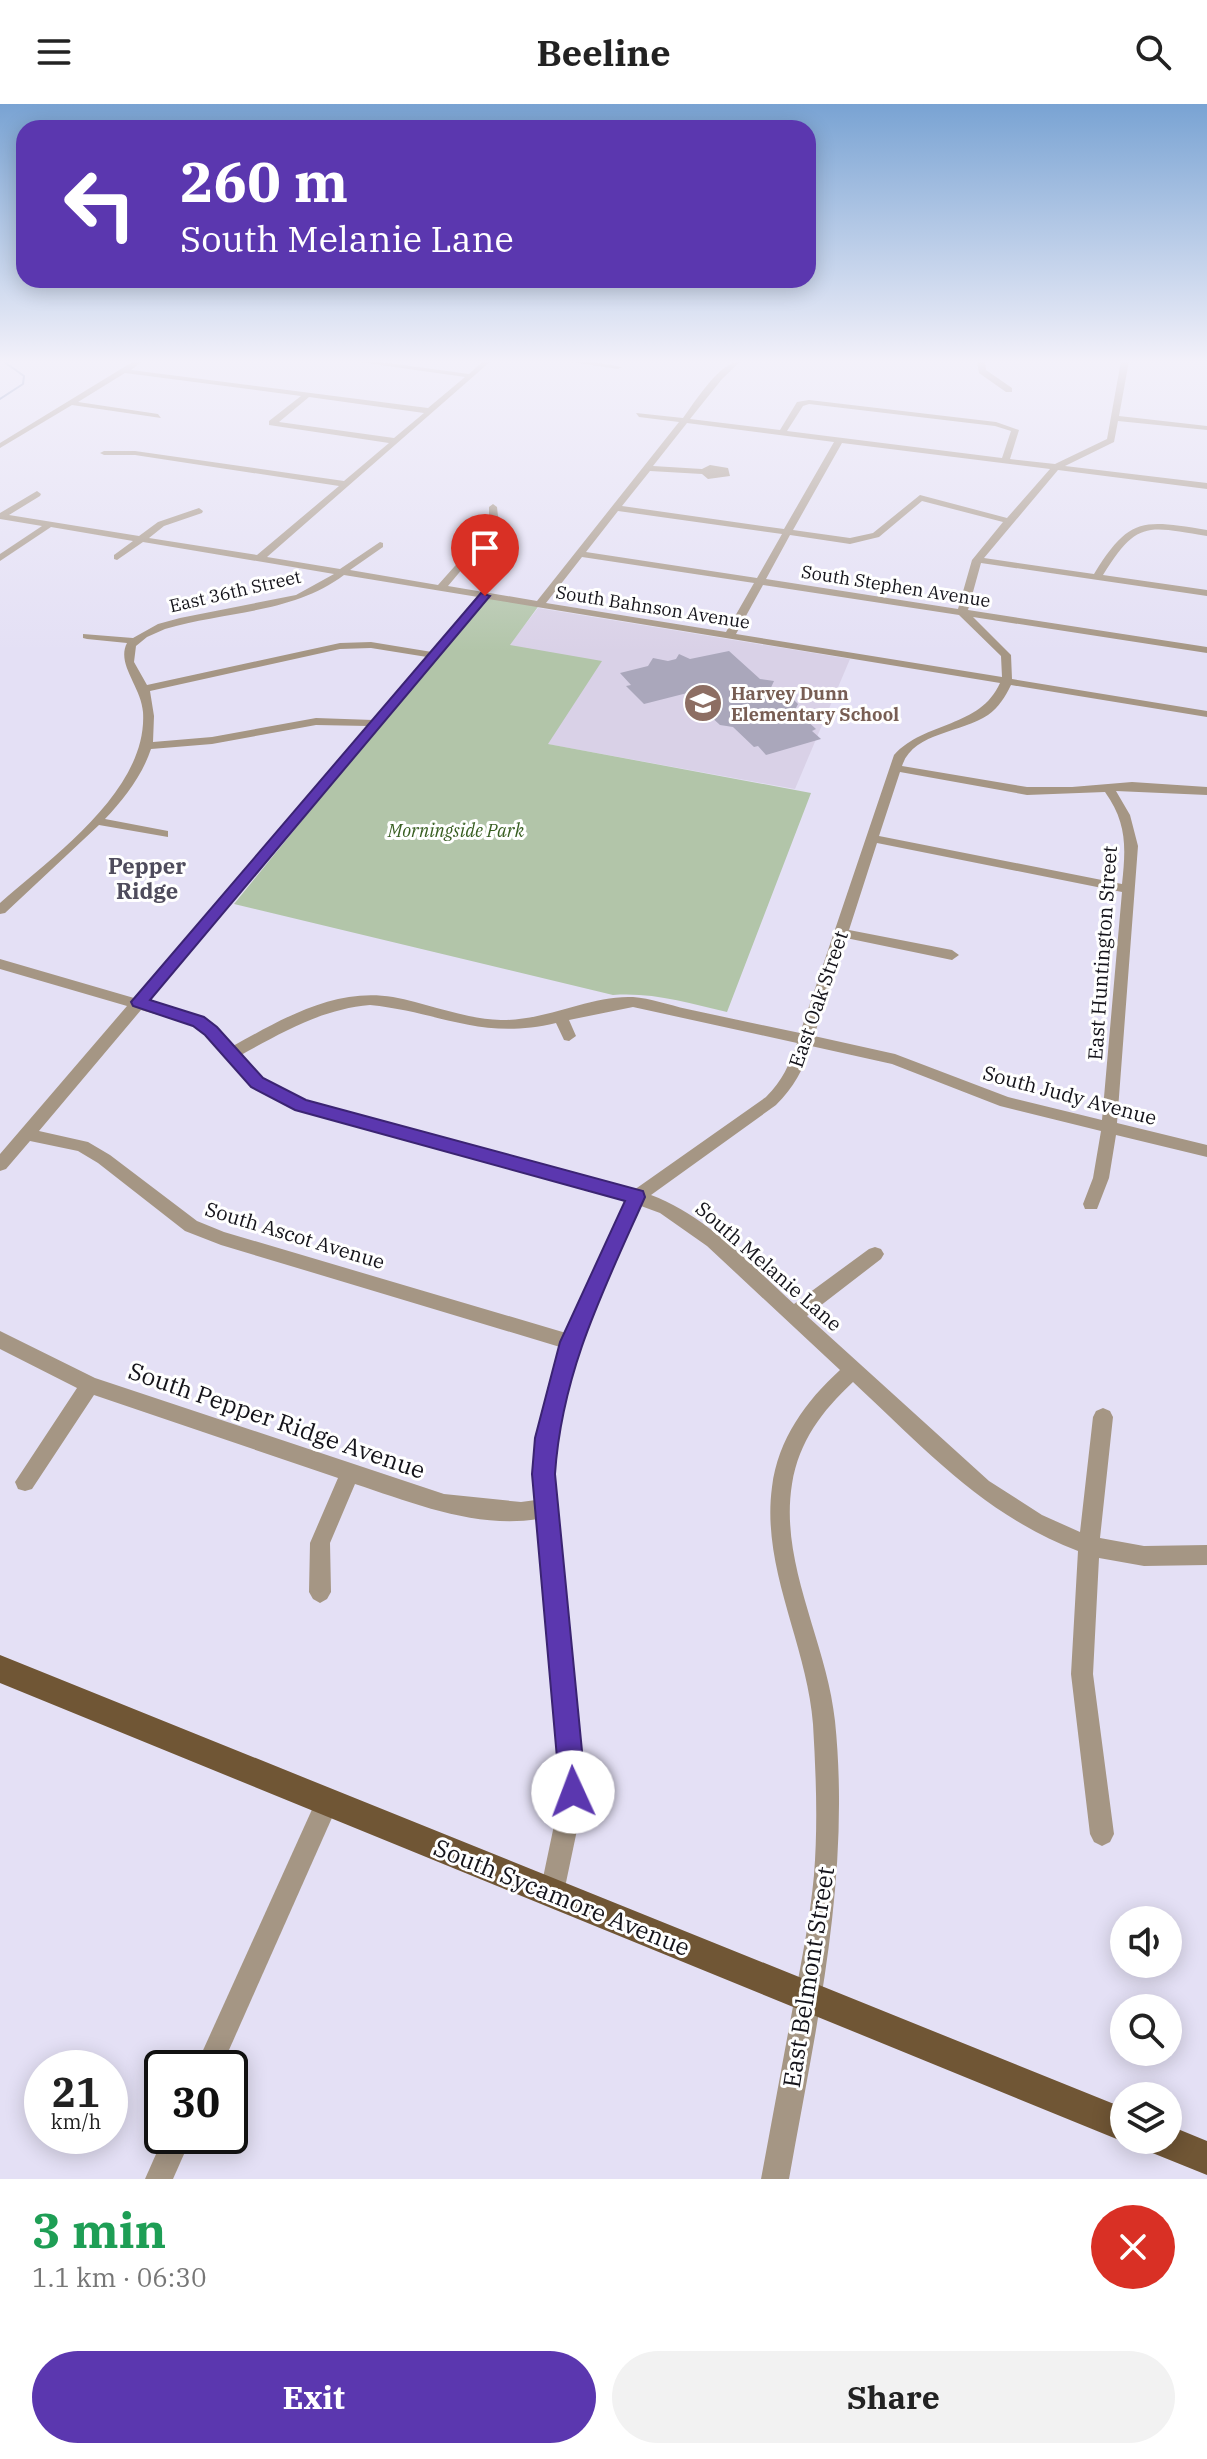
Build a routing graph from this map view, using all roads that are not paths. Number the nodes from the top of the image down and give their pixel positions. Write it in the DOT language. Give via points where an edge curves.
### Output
graph roads {
  1 [pos="168,458"];
  2 [pos="376,458"];
  3 [pos="656,458"];
  4 [pos="829,458"];
  5 [pos="980,458"];
  6 [pos="1006,458"];
  7 [pos="1075,458"];
  8 [pos="1005,461"];
  9 [pos="1056,467"];
  10 [pos="648,468"];
  11 [pos="704,472"];
  12 [pos="346,484"];
  13 [pos="1207,486"];
  14 [pos="37,494"];
  15 [pos="493,507"];
  16 [pos="616,508"];
  17 [pos="199,511"];
  18 [pos="1,516"];
  19 [pos="1009,521"];
  20 [pos="50,524"];
  21 [pos="788,533"];
  22 [pos="1207,533"];
  23 [pos="139,539"];
  24 [pos="380,545"];
  25 [pos="580,554"];
  26 [pos="117,557"];
  27 [pos="0,558"];
  28 [pos="260,558"];
  29 [pos="977,560"];
  30 [pos="339,571"];
  31 [pos="1097,577"];
  32 [pos="761,581"];
  33 [pos="441,588"];
  34 [pos="1207,593"];
  35 [pos="485,596"];
  36 [pos="540,604"];
  37 [pos="962,612"];
  38 [pos="87,636"];
  39 [pos="729,636"];
  40 [pos="135,641"];
  41 [pos="1207,650"];
  42 [pos="434,655"];
  43 [pos="1007,681"];
  44 [pos="144,689"];
  45 [pos="1207,714"];
  46 [pos="376,724"];
  47 [pos="147,746"];
  48 [pos="895,768"];
  49 [pos="1107,787"];
  50 [pos="1207,791"];
  51 [pos="96,821"];
  52 [pos="164,834"];
  53 [pos="871,838"];
  54 [pos="1129,889"];
  55 [pos="0,910"];
  56 [pos="841,933"];
  57 [pos="952,955"];
  58 [pos="0,964"];
  59 [pos="139,1002"];
  60 [pos="560,1016"];
  61 [pos="569,1036"];
  62 [pos="805,1040"];
  63 [pos="231,1054"];
  64 [pos="1109,1129"];
  65 [pos="26,1134"];
  66 [pos="1207,1151"];
  67 [pos="0,1165"];
  68 [pos="636,1197"];
  69 [pos="1091,1204"];
  70 [pos="875,1254"];
  71 [pos="795,1314"];
  72 [pos="0,1339"];
  73 [pos="571,1342"];
  74 [pos="853,1370"];
  75 [pos="90,1385"];
  76 [pos="1103,1417"];
  77 [pos="350,1473"];
  78 [pos="25,1482"];
  79 [pos="547,1508"];
  80 [pos="1089,1546"];
  81 [pos="1207,1555"];
  82 [pos="320,1592"];
  83 [pos="0,1669"];
  84 [pos="327,1802"];
  85 [pos="1102,1834"];
  86 [pos="552,1892"];
  87 [pos="808,1996"];
  88 [pos="216,2050"];
  89 [pos="1110,2119"];
  90 [pos="1182,2148"];
  91 [pos="170,2154"];
  92 [pos="1207,2158"];
  93 [pos="159,2179"];
  94 [pos="775,2179"];
  1 -- 12 [label="street"];
  2 -- 12 [label="street"];
  3 -- 10 [label="street"];
  4 -- 21 [label="street"];
  5 -- 8 [label="street"];
  6 -- 8 [label="street"];
  7 -- 9 [label="street"];
  8 -- 9 [label="street"];
  9 -- 13 [label="street"];
  9 -- 19 [label="street"];
  10 -- 11 [label="street"];
  10 -- 16 [label="street"];
  12 -- 28 [label="street"];
  14 -- 18 [label="street"];
  15 -- 33 [label="street" via="490,532"];
  16 -- 21 [label="street"];
  16 -- 25 [label="street"];
  17 -- 23 [label="street" via="170,519"];
  18 -- 20 [label="street, South Bahnson Avenue"];
  19 -- 21 [label="street" via="920,498 876,535 863,539"];
  19 -- 29 [label="street"];
  20 -- 23 [label="street, South Bahnson Avenue"];
  20 -- 27 [label="street"];
  21 -- 32 [label="street"];
  22 -- 31 [label="street" via="1135,531 1124,537"];
  23 -- 26 [label="street"];
  23 -- 28 [label="street, South Bahnson Avenue"];
  24 -- 30 [label="street, East 36th Street"];
  25 -- 32 [label="street, South Stephen Avenue"];
  25 -- 36 [label="street"];
  28 -- 30 [label="street, South Bahnson Avenue"];
  29 -- 31 [label="street"];
  29 -- 37 [label="street"];
  30 -- 33 [label="street, South Bahnson Avenue"];
  30 -- 40 [label="street, East 36th Street" via="296,598 179,622"];
  31 -- 34 [label="street"];
  32 -- 37 [label="street, South Stephen Avenue"];
  32 -- 39 [label="street"];
  33 -- 35 [label="street, South Bahnson Avenue"];
  35 -- 36 [label="street, South Bahnson Avenue"];
  35 -- 42 [label="street"];
  36 -- 39 [label="street, South Bahnson Avenue"];
  37 -- 41 [label="street, South Stephen Avenue"];
  37 -- 43 [label="street" via="1006,655"];
  38 -- 40 [label="street"];
  39 -- 43 [label="street, South Bahnson Avenue"];
  40 -- 44 [label="street" via="128,660"];
  42 -- 44 [label="street" via="340,646"];
  42 -- 46 [label="street"];
  43 -- 45 [label="street, South Bahnson Avenue"];
  43 -- 48 [label="street, East Oak Street" via="988,712 911,743"];
  44 -- 47 [label="street"];
  46 -- 47 [label="street" via="305,720 205,741"];
  46 -- 59 [label="street"];
  47 -- 51 [label="street" via="133,777"];
  48 -- 49 [label="street" via="1027,791"];
  48 -- 53 [label="street, East Oak Street"];
  49 -- 50 [label="street"];
  49 -- 54 [label="street, East Huntington Street" via="1129,825"];
  51 -- 52 [label="street"];
  51 -- 55 [label="street"];
  53 -- 54 [label="street"];
  53 -- 56 [label="street, East Oak Street"];
  54 -- 64 [label="street, East Huntington Street"];
  56 -- 57 [label="street"];
  56 -- 62 [label="street, East Oak Street"];
  58 -- 59 [label="street, South Melanie Lane"];
  59 -- 63 [label="street, South Melanie Lane" via="198,1021"];
  59 -- 65 [label="street"];
  60 -- 61 [label="street"];
  60 -- 62 [label="street, South Judy Avenue" via="633,1002"];
  60 -- 63 [label="street, South Judy Avenue" via="514,1025 485,1024 366,1000 332,1004"];
  62 -- 64 [label="street, South Judy Avenue" via="895,1059 1005,1102"];
  62 -- 68 [label="street, East Oak Street" via="791,1079 771,1101"];
  63 -- 68 [label="street, South Melanie Lane" via="257,1083 301,1106"];
  64 -- 66 [label="street, South Judy Avenue"];
  64 -- 69 [label="street, East Huntington Street"];
  65 -- 67 [label="street"];
  65 -- 73 [label="street, South Ascot Avenue" via="82,1146 191,1226 221,1238"];
  68 -- 71 [label="street, South Melanie Lane" via="687,1221"];
  68 -- 73 [label="street"];
  70 -- 71 [label="street"];
  71 -- 74 [label="street, South Melanie Lane"];
  72 -- 75 [label="street, South Pepper Ridge Avenue"];
  73 -- 79 [label="street" via="546,1438"];
  74 -- 80 [label="street, South Melanie Lane" via="982,1488 1020,1516"];
  74 -- 87 [label="street, East Belmont Street" via="807,1416 781,1488 787,1559 824,1719 827,1857"];
  75 -- 77 [label="street, South Pepper Ridge Avenue"];
  75 -- 78 [label="street"];
  76 -- 80 [label="street"];
  77 -- 79 [label="street, South Pepper Ridge Avenue" via="444,1504 510,1512"];
  77 -- 82 [label="street" via="320,1543"];
  79 -- 86 [label="street" via="573,1792"];
  80 -- 81 [label="street, South Melanie Lane" via="1153,1559"];
  80 -- 85 [label="street" via="1082,1674"];
  83 -- 84 [label="main road, South Sycamore Avenue"];
  84 -- 86 [label="main road, South Sycamore Avenue"];
  84 -- 88 [label="street"];
  86 -- 87 [label="main road, South Sycamore Avenue"];
  87 -- 89 [label="main road, South Sycamore Avenue"];
  87 -- 94 [label="street, East Belmont Street"];
  90 -- 92 [label="main road"];
  91 -- 93 [label="street"];
}
